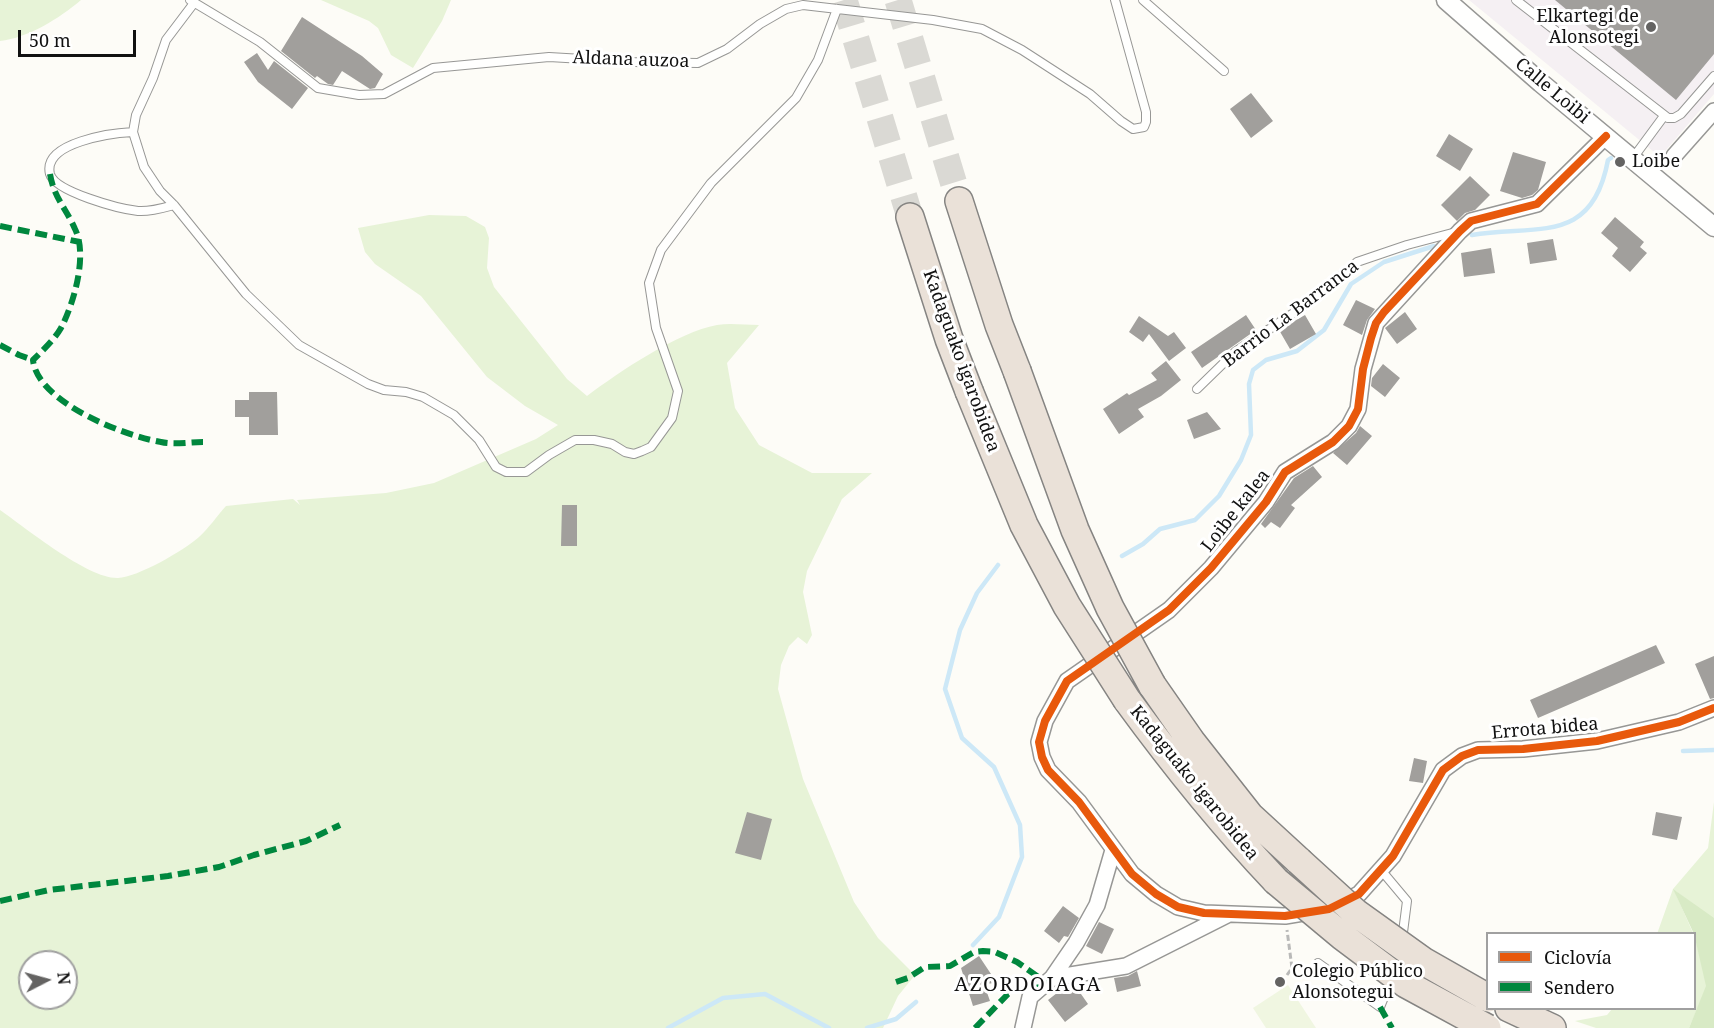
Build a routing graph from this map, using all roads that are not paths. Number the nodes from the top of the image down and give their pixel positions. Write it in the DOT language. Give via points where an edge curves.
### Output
graph roads {
  1 [pos="1115,0"];
  2 [pos="1143,0"];
  3 [pos="1446,0"];
  4 [pos="1516,0"];
  5 [pos="192,1"];
  6 [pos="837,9"];
  7 [pos="1224,71"];
  8 [pos="1714,76"];
  9 [pos="1714,111"];
  10 [pos="1664,116"];
  11 [pos="133,132"];
  12 [pos="1606,136"];
  13 [pos="1674,156"];
  14 [pos="1633,159"];
  15 [pos="959,201"];
  16 [pos="174,205"];
  17 [pos="910,217"];
  18 [pos="1714,226"];
  19 [pos="1460,231"];
  20 [pos="1197,389"];
  21 [pos="1714,708"];
  22 [pos="1113,850"];
  23 [pos="1381,870"];
  24 [pos="1230,913"];
  25 [pos="1401,958"];
  26 [pos="1318,963"];
  27 [pos="1396,968"];
  28 [pos="1052,978"];
  29 [pos="1486,997"];
  30 [pos="1513,1010"];
  31 [pos="1548,1026"];
  32 [pos="1023,1028"];
  33 [pos="1487,1028"];
  1 -- 6 [label="lane, Aldana auzoa" via="1146,112 1144,127 1138,129 1022,50 982,29"];
  2 -- 7 [label="lane"];
  3 -- 12 [label="street, Calle Loibi"];
  4 -- 10 [label="lane"];
  5 -- 6 [label="lane, Aldana auzoa" via="260,42 318,88 359,95 384,93 433,68 537,58 698,63 727,49 786,9 803,5"];
  5 -- 11 [label="lane" via="166,40"];
  6 -- 16 [label="lane" via="818,60 796,98 711,183 661,250 649,283 656,328 678,391 672,418 651,447 634,454 612,444 575,440 526,472 506,472 496,467 479,440 454,415 423,397 368,384 299,345 246,294"];
  8 -- 10 [label="lane" via="1681,114 1674,118"];
  9 -- 13 [label="street"];
  10 -- 14 [label="lane"];
  11 -- 16 [label="lane" via="144,167"];
  11 -- 16 [label="lane" via="104,134 76,143 51,162 50,174 56,182 92,201 140,212"];
  12 -- 14 [label="street, Calle Loibi"];
  12 -- 19 [label="street, Loibe kalea" via="1537,204 1471,221"];
  14 -- 18 [label="street, Calle Loibi"];
  15 -- 29 [label="highway, Kadaguako igarobidea, bridge" via="999,325 1075,530 1110,608 1152,685 1250,816 1356,913 1423,961"];
  17 -- 33 [label="highway, Kadaguako igarobidea, bridge" via="949,339 1024,525 1067,606 1126,700 1164,752 1276,881 1406,984"];
  19 -- 20 [label="lane, Barrio La Barranca" via="1357,262 1310,302 1235,352"];
  19 -- 22 [label="street, Loibe kalea" via="1376,323 1363,369 1358,409 1349,426 1333,442 1285,472 1266,502 1211,568 1169,610 1079,671 1056,699 1039,742 1042,757 1048,770 1079,802"];
  21 -- 23 [label="street, Errota bidea" via="1679,722 1597,741 1478,750 1462,756 1443,770"];
  22 -- 24 [label="street, Loibe kalea" via="1132,874 1178,907"];
  22 -- 28 [label="street" via="1097,905"];
  23 -- 24 [label="street, Errota bidea" via="1359,894 1329,909 1285,916"];
  23 -- 25 [label="lane" via="1407,901"];
  24 -- 28 [label="street" via="1126,966"];
  26 -- 27 [label="lane" via="1380,1006"];
  28 -- 32 [label="street" via="1030,997"];
  30 -- 31 [label="highway"];
}
